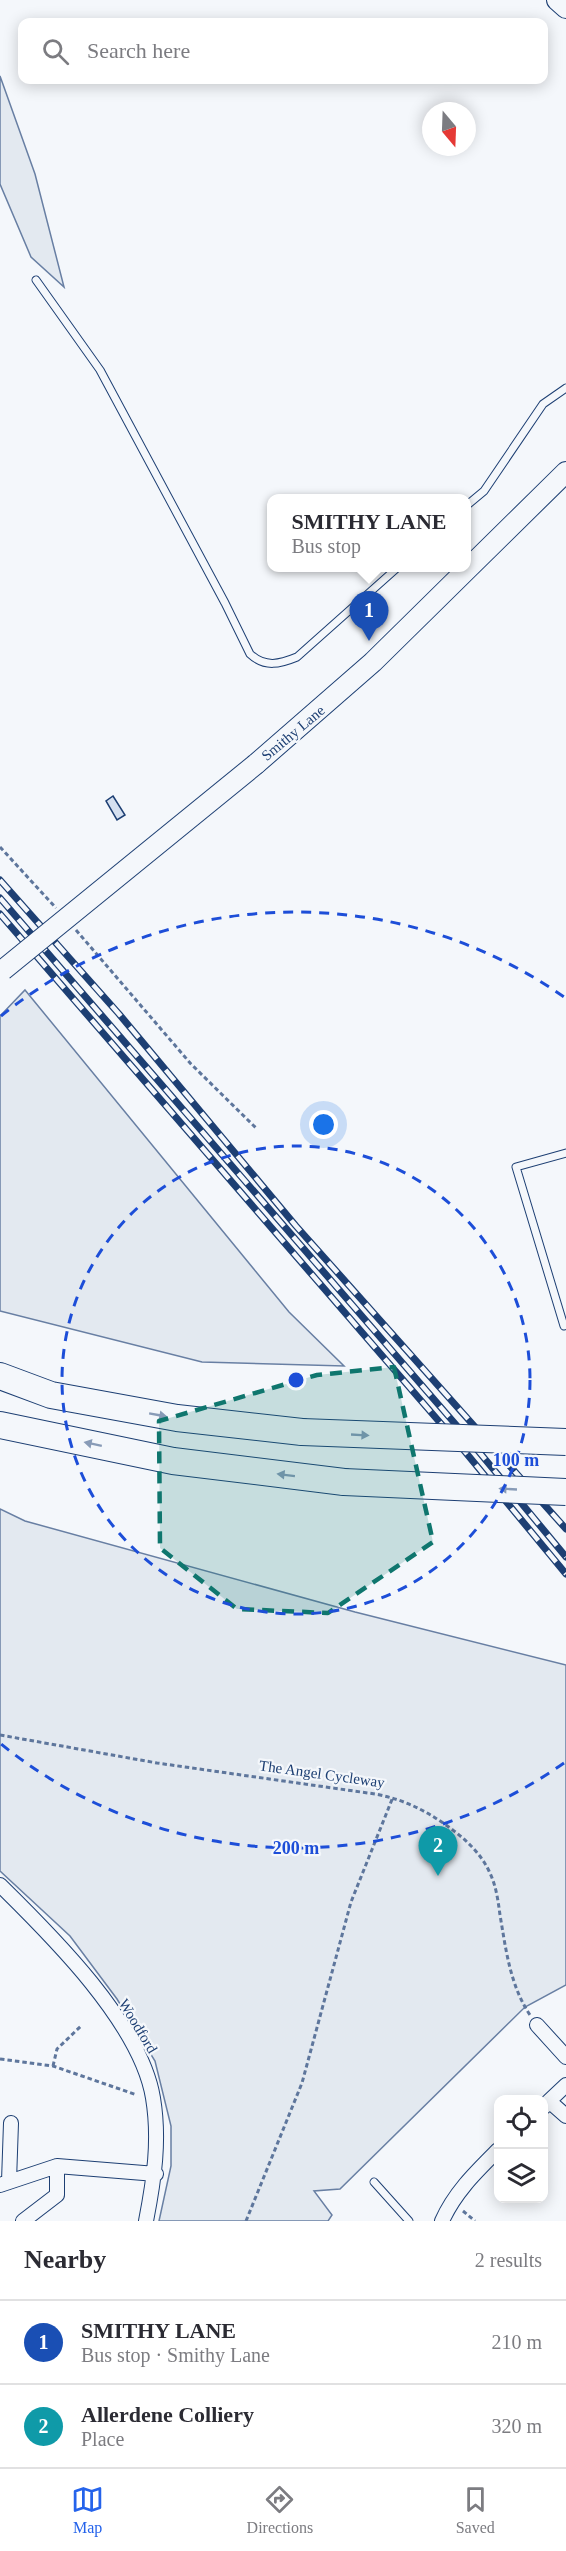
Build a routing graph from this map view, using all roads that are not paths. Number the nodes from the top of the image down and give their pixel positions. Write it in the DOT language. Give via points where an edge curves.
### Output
graph roads {
  1 [pos="556,0"];
  2 [pos="566,8"];
  3 [pos="36,280"];
  4 [pos="566,388"];
  5 [pos="566,472"];
  6 [pos="471,502"];
  7 [pos="471,566"];
  8 [pos="392,572"];
  9 [pos="464,572"];
  10 [pos="2,971"];
  11 [pos="566,1153"];
  12 [pos="564,1326"];
  13 [pos="0,1376"];
  14 [pos="0,1425"];
  15 [pos="566,1442"];
  16 [pos="566,1492"];
  17 [pos="0,1885"];
  18 [pos="537,2025"];
  19 [pos="566,2057"];
  20 [pos="566,2085"];
  21 [pos="548,2102"];
  22 [pos="548,2105"];
  23 [pos="566,2116"];
  24 [pos="11,2123"];
  25 [pos="494,2154"];
  26 [pos="57,2166"];
  27 [pos="156,2174"];
  28 [pos="374,2182"];
  29 [pos="5,2183"];
  30 [pos="23,2221"];
  31 [pos="146,2221"];
  32 [pos="409,2221"];
  33 [pos="442,2221"];
  1 -- 2 [label="street"];
  3 -- 8 [label="lane" via="100,370 256,660 271,664 297,657"];
  4 -- 6 [label="lane" via="543,404 484,491"];
  5 -- 7 [label="street, Smithy Lane, bridge"];
  9 -- 10 [label="street, Smithy Lane, bridge" via="373,662 256,764"];
  11 -- 12 [label="lane" via="516,1167"];
  13 -- 15 [label="highway, one-way, bridge" via="51,1395 177,1418 302,1432"];
  16 -- 14 [label="highway, one-way, bridge" via="344,1482 173,1461"];
  17 -- 27 [label="street, Woodford" via="66,1952 125,2031 144,2068 154,2101"];
  18 -- 19 [label="street"];
  20 -- 21 [label="street"];
  22 -- 23 [label="street"];
  24 -- 29 [label="street"];
  25 -- 33 [label="street" via="454,2197"];
  26 -- 27 [label="street"];
  26 -- 29 [label="street"];
  26 -- 30 [label="street" via="57,2194"];
  27 -- 31 [label="street, Woodford"];
  28 -- 32 [label="lane"];
}
